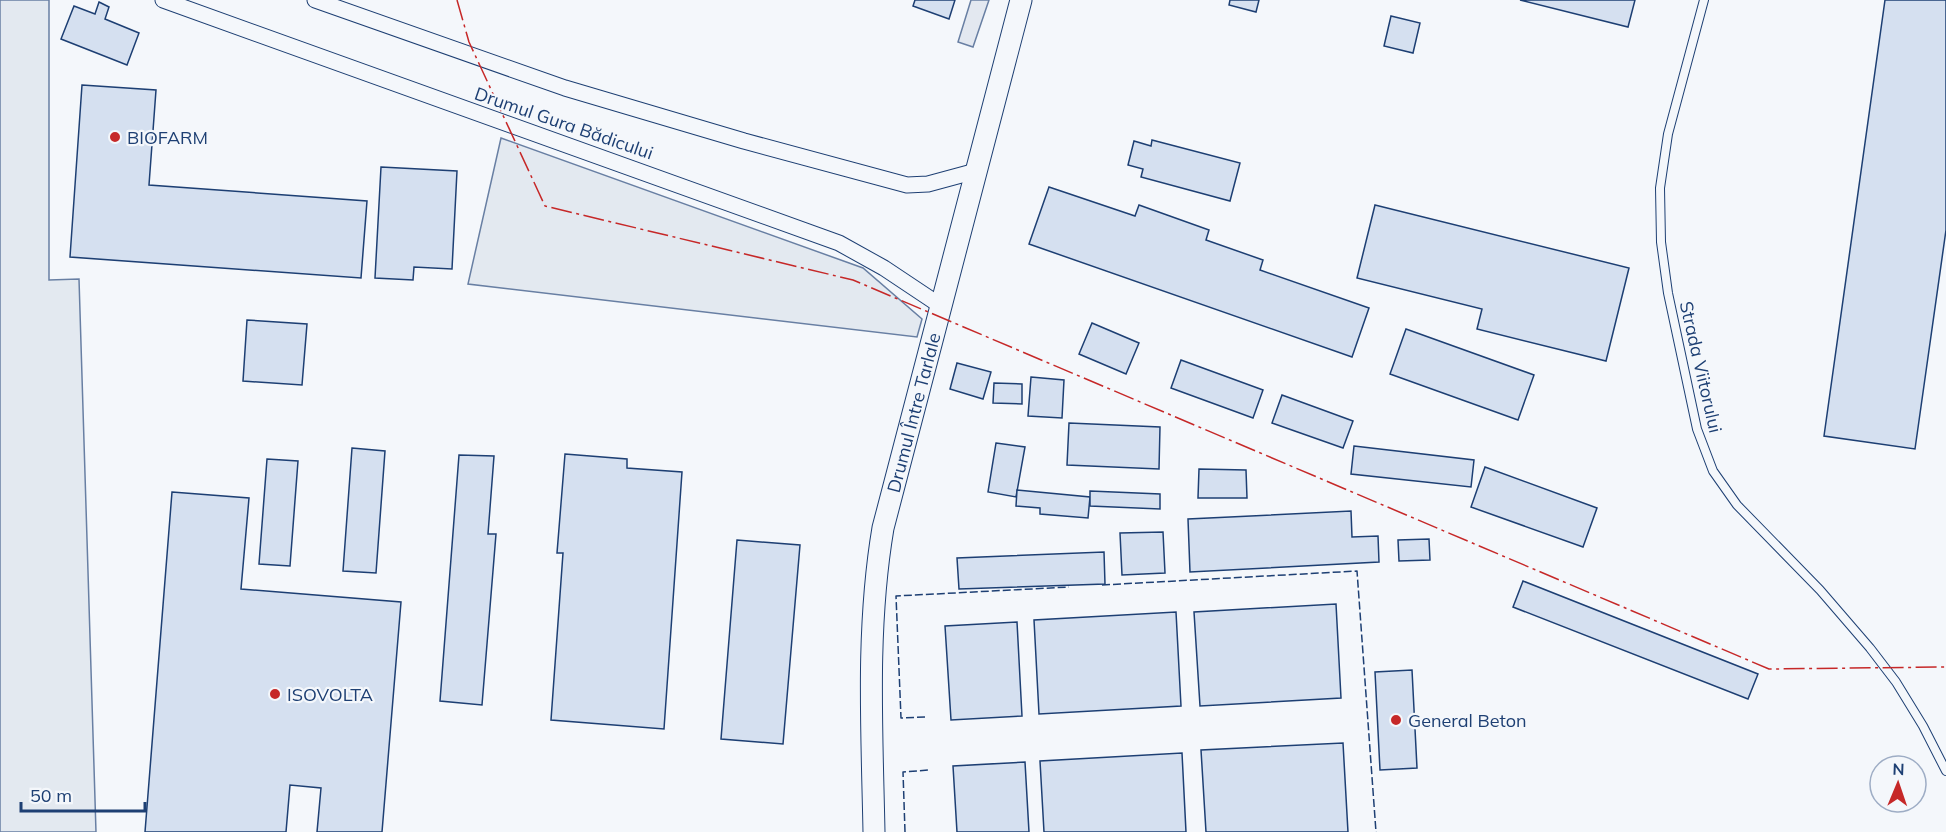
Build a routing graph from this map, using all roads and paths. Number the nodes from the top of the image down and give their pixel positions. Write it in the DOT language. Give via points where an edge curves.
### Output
graph roads {
  1 [pos="163,0"];
  2 [pos="315,0"];
  3 [pos="1021,0"];
  4 [pos="1704,0"];
  5 [pos="976,171"];
  6 [pos="940,306"];
  7 [pos="1946,771"];
  8 [pos="874,832"];
  1 -- 6 [label="street, Drumul Gura Bădicului" via="839,243"];
  2 -- 5 [label="street, Drumul Gura Bădicului" via="565,88 907,185 928,184"];
  3 -- 5 [label="main road, Drumul Între Tarlale"];
  4 -- 7 [label="lane, Strada Viitorului" via="1668,134 1660,188 1661,242 1668,293 1696,429 1713,471 1737,505 1820,590 1896,682"];
  5 -- 6 [label="main road, Drumul Între Tarlale"];
  6 -- 8 [label="main road, Drumul Între Tarlale" via="877,565 870,668"];
}
